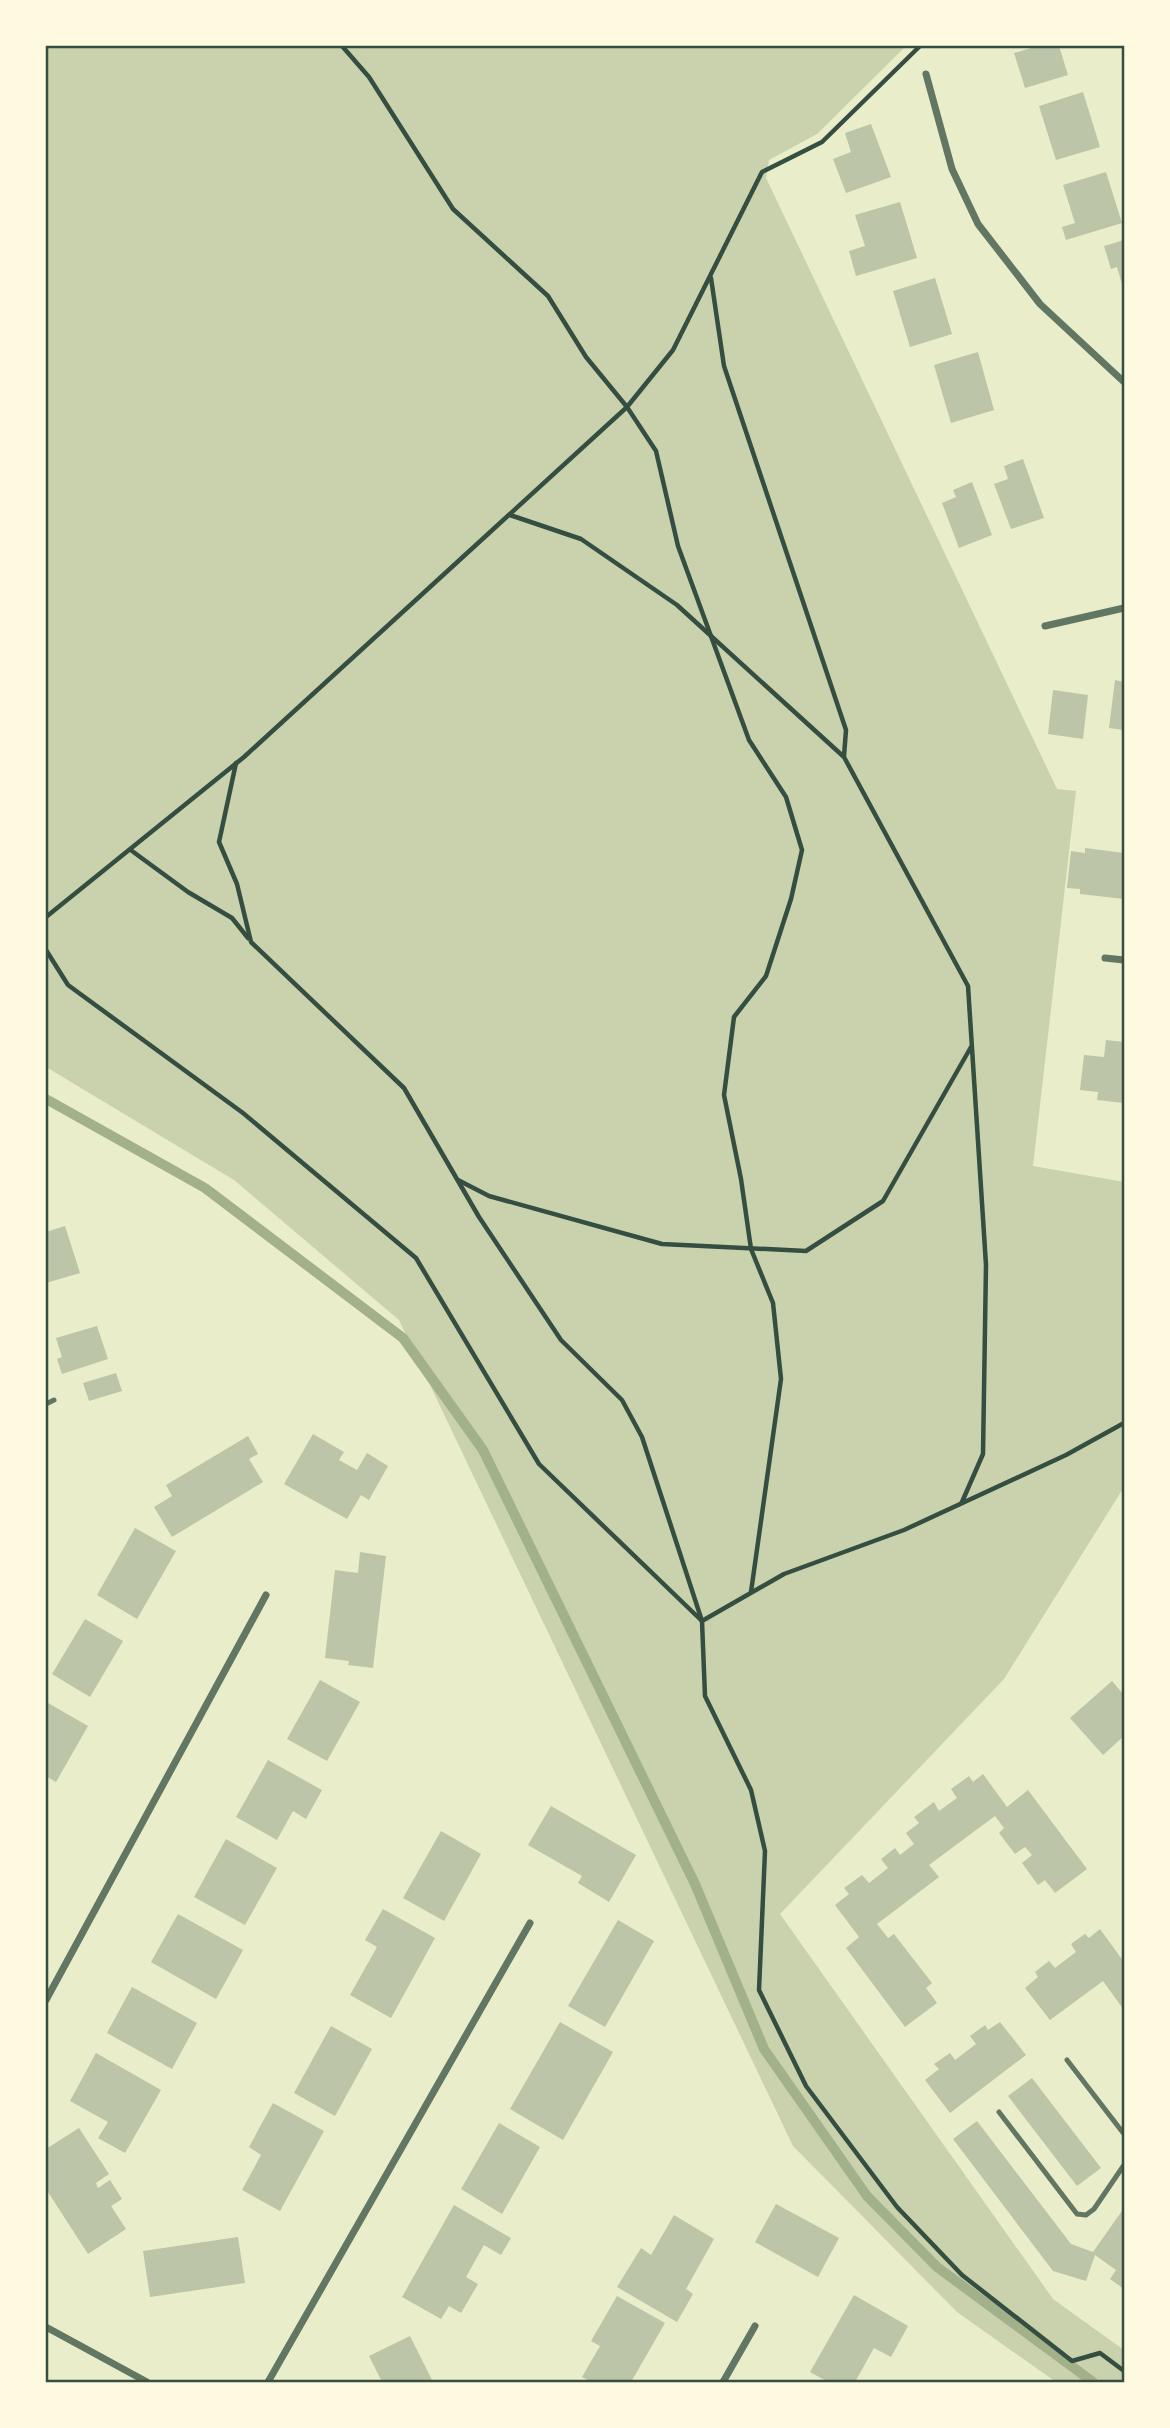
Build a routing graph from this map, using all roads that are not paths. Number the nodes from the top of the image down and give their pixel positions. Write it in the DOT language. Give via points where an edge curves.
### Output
graph roads {
  1 [pos="926,74"];
  2 [pos="1125,382"];
  3 [pos="1125,608"];
  4 [pos="1045,626"];
  5 [pos="1105,958"];
  6 [pos="1125,960"];
  7 [pos="54,1400"];
  8 [pos="46,1404"];
  9 [pos="266,1595"];
  10 [pos="530,1923"];
  11 [pos="46,2000"];
  12 [pos="1067,2060"];
  13 [pos="999,2112"];
  14 [pos="1125,2134"];
  15 [pos="1125,2165"];
  16 [pos="755,2326"];
  17 [pos="46,2327"];
  18 [pos="147,2382"];
  19 [pos="268,2382"];
  20 [pos="723,2382"];
  1 -- 2 [label="street" via="952,169 978,224 1040,303"];
  3 -- 4 [label="street"];
  5 -- 6 [label="street"];
  7 -- 8 [label="lane"];
  9 -- 11 [label="street"];
  10 -- 19 [label="street"];
  12 -- 14 [label="lane"];
  13 -- 15 [label="lane" via="1077,2214 1094,2209"];
  16 -- 20 [label="street"];
  17 -- 18 [label="street"];
}
